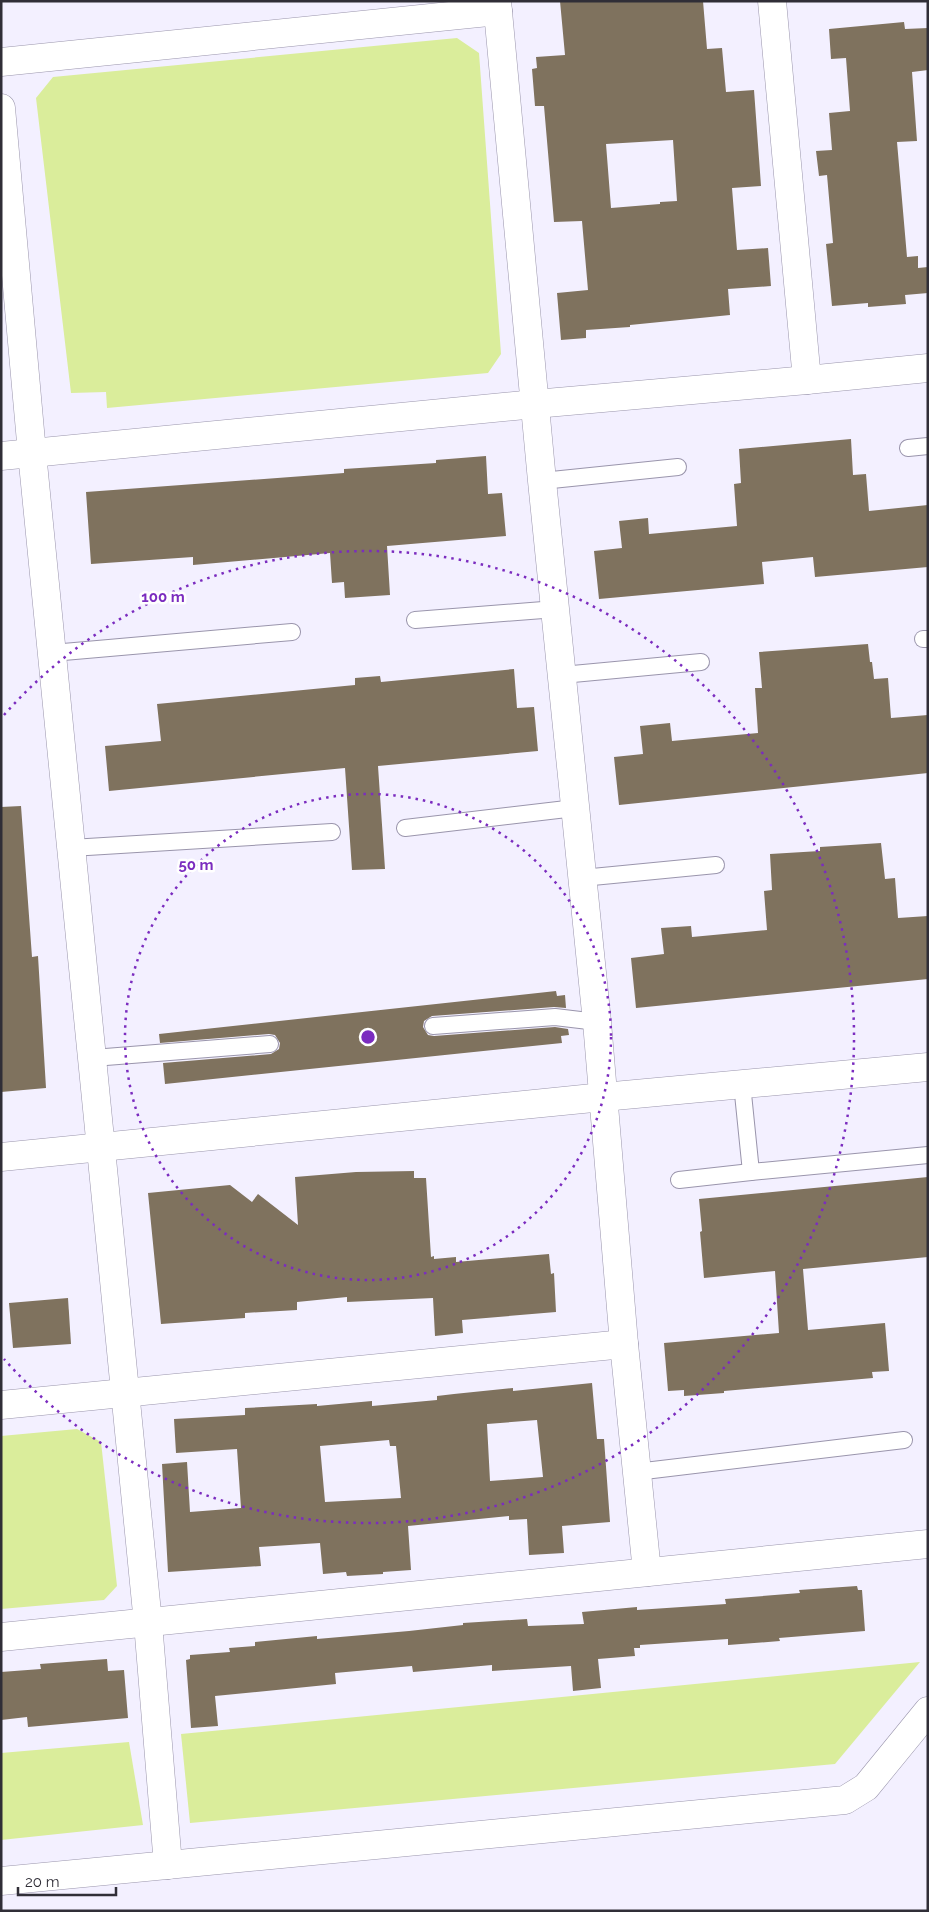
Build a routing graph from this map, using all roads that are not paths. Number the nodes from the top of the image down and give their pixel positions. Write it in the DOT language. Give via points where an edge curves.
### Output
graph roads {
  1 [pos="772,1"];
  2 [pos="498,6"];
  3 [pos="1,62"];
  4 [pos="1,108"];
  5 [pos="928,368"];
  6 [pos="806,380"];
  7 [pos="535,404"];
  8 [pos="928,446"];
  9 [pos="908,448"];
  10 [pos="32,453"];
  11 [pos="1,456"];
  12 [pos="678,467"];
  13 [pos="542,481"];
  14 [pos="556,609"];
  15 [pos="415,620"];
  16 [pos="292,632"];
  17 [pos="52,653"];
  18 [pos="701,662"];
  19 [pos="562,675"];
  20 [pos="575,808"];
  21 [pos="405,828"];
  22 [pos="332,832"];
  23 [pos="71,848"];
  24 [pos="716,865"];
  25 [pos="582,878"];
  26 [pos="597,1022"];
  27 [pos="433,1026"];
  28 [pos="270,1044"];
  29 [pos="93,1058"];
  30 [pos="928,1066"];
  31 [pos="742,1084"];
  32 [pos="603,1097"];
  33 [pos="101,1147"];
  34 [pos="928,1155"];
  35 [pos="1,1157"];
  36 [pos="751,1172"];
  37 [pos="679,1180"];
  38 [pos="624,1344"];
  39 [pos="124,1393"];
  40 [pos="1,1405"];
  41 [pos="904,1440"];
  42 [pos="636,1472"];
  43 [pos="928,1544"];
  44 [pos="647,1572"];
  45 [pos="148,1623"];
  46 [pos="1,1637"];
  47 [pos="928,1711"];
  48 [pos="168,1865"];
  49 [pos="1,1881"];
  1 -- 6 [label="street"];
  2 -- 3 [label="street"];
  2 -- 7 [label="street"];
  4 -- 10 [label="street"];
  5 -- 6 [label="street"];
  6 -- 7 [label="street"];
  7 -- 10 [label="street"];
  7 -- 13 [label="street"];
  8 -- 9 [label="lane"];
  10 -- 11 [label="street"];
  10 -- 17 [label="street"];
  12 -- 13 [label="lane"];
  13 -- 14 [label="street"];
  14 -- 15 [label="lane"];
  14 -- 19 [label="street"];
  16 -- 17 [label="lane"];
  17 -- 23 [label="street"];
  18 -- 19 [label="lane"];
  19 -- 20 [label="street"];
  20 -- 21 [label="lane"];
  20 -- 25 [label="street"];
  22 -- 23 [label="lane"];
  23 -- 29 [label="street"];
  24 -- 25 [label="lane"];
  25 -- 26 [label="street"];
  26 -- 27 [label="lane" via="555,1017"];
  26 -- 32 [label="street"];
  28 -- 29 [label="lane"];
  29 -- 33 [label="street"];
  30 -- 31 [label="street"];
  31 -- 32 [label="street"];
  31 -- 36 [label="lane"];
  32 -- 33 [label="street"];
  32 -- 38 [label="street"];
  33 -- 35 [label="street"];
  33 -- 39 [label="street"];
  34 -- 36 [label="lane"];
  36 -- 37 [label="lane"];
  38 -- 39 [label="street"];
  38 -- 42 [label="street"];
  39 -- 40 [label="street"];
  39 -- 45 [label="street"];
  41 -- 42 [label="lane"];
  42 -- 44 [label="street"];
  43 -- 44 [label="street"];
  44 -- 45 [label="street"];
  45 -- 46 [label="street"];
  45 -- 48 [label="street"];
  47 -- 48 [label="street" via="866,1787 845,1800"];
  48 -- 49 [label="street"];
}
